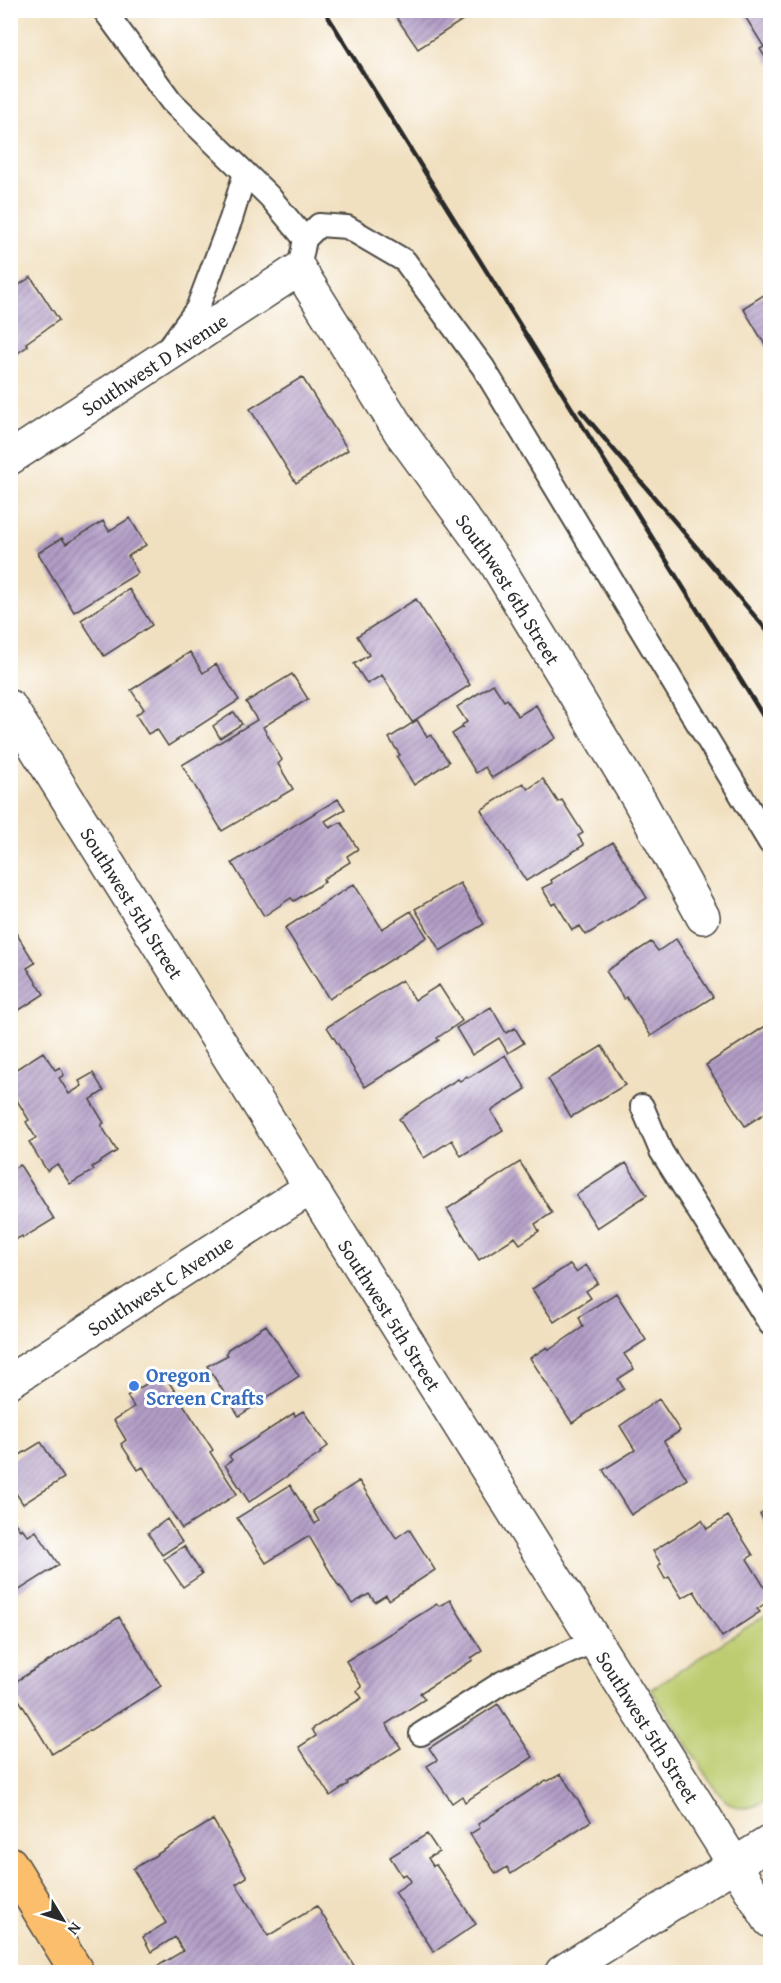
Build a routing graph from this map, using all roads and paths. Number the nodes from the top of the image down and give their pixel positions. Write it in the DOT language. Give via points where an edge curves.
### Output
graph roads {
  1 [pos="104,10"];
  2 [pos="245,173"];
  3 [pos="302,254"];
  4 [pos="159,361"];
  5 [pos="10,458"];
  6 [pos="10,707"];
  7 [pos="771,843"];
  8 [pos="703,916"];
  9 [pos="642,1106"];
  10 [pos="310,1188"];
  11 [pos="771,1324"];
  12 [pos="10,1381"];
  13 [pos="594,1641"];
  14 [pos="422,1734"];
  15 [pos="771,1842"];
  16 [pos="10,1863"];
  17 [pos="735,1864"];
  18 [pos="771,1921"];
  19 [pos="77,1972"];
  20 [pos="562,1972"];
  1 -- 2 [label="lane" via="171,101"];
  2 -- 3 [label="lane" via="269,196"];
  2 -- 4 [label="lane" via="197,309"];
  3 -- 4 [label="street, Southwest D Avenue"];
  3 -- 7 [label="lane" via="319,225 347,227 405,261 483,367"];
  3 -- 8 [label="street, Southwest 6th Street" via="401,433 495,562 639,800"];
  4 -- 5 [label="street, Southwest D Avenue"];
  6 -- 10 [label="street, Southwest 5th Street"];
  9 -- 11 [label="lane" via="661,1151"];
  10 -- 12 [label="street, Southwest C Avenue"];
  10 -- 13 [label="street, Southwest 5th Street"];
  13 -- 14 [label="lane" via="503,1682"];
  13 -- 17 [label="street, Southwest 5th Street"];
  15 -- 17 [label="street"];
  16 -- 19 [label="highway"];
  17 -- 18 [label="street, Southwest 5th Street"];
  17 -- 20 [label="street"];
}
